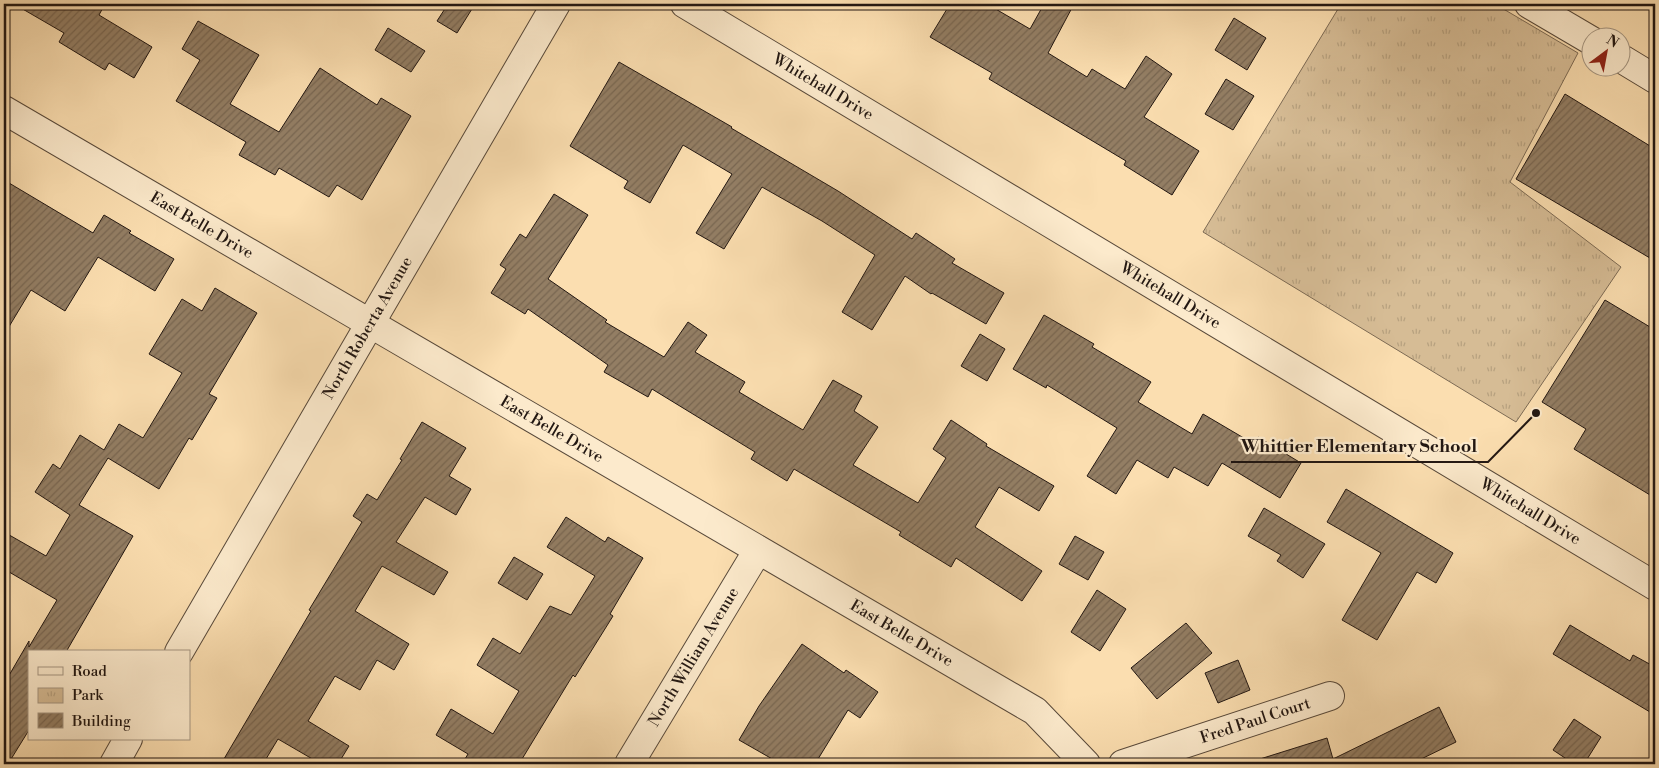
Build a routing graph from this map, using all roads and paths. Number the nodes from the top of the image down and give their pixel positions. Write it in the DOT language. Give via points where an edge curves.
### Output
graph roads {
  1 [pos="556,4"];
  2 [pos="685,4"];
  3 [pos="1529,4"];
  4 [pos="1582,35"];
  5 [pos="1632,65"];
  6 [pos="1655,79"];
  7 [pos="4,110"];
  8 [pos="371,323"];
  9 [pos="758,550"];
  10 [pos="1655,586"];
  11 [pos="180,650"];
  12 [pos="1330,696"];
  13 [pos="127,740"];
  14 [pos="114,764"];
  15 [pos="630,764"];
  16 [pos="1086,764"];
  17 [pos="1123,764"];
  1 -- 8 [label="street, North Roberta Avenue"];
  2 -- 10 [label="street, Whitehall Drive"];
  3 -- 4 [label="street"];
  5 -- 6 [label="street"];
  7 -- 8 [label="street, East Belle Drive"];
  8 -- 9 [label="street, East Belle Drive"];
  8 -- 11 [label="street, North Roberta Avenue"];
  9 -- 15 [label="street, North William Avenue"];
  9 -- 16 [label="street, East Belle Drive" via="1035,711"];
  12 -- 17 [label="street, Fred Paul Court"];
  13 -- 14 [label="street"];
}
